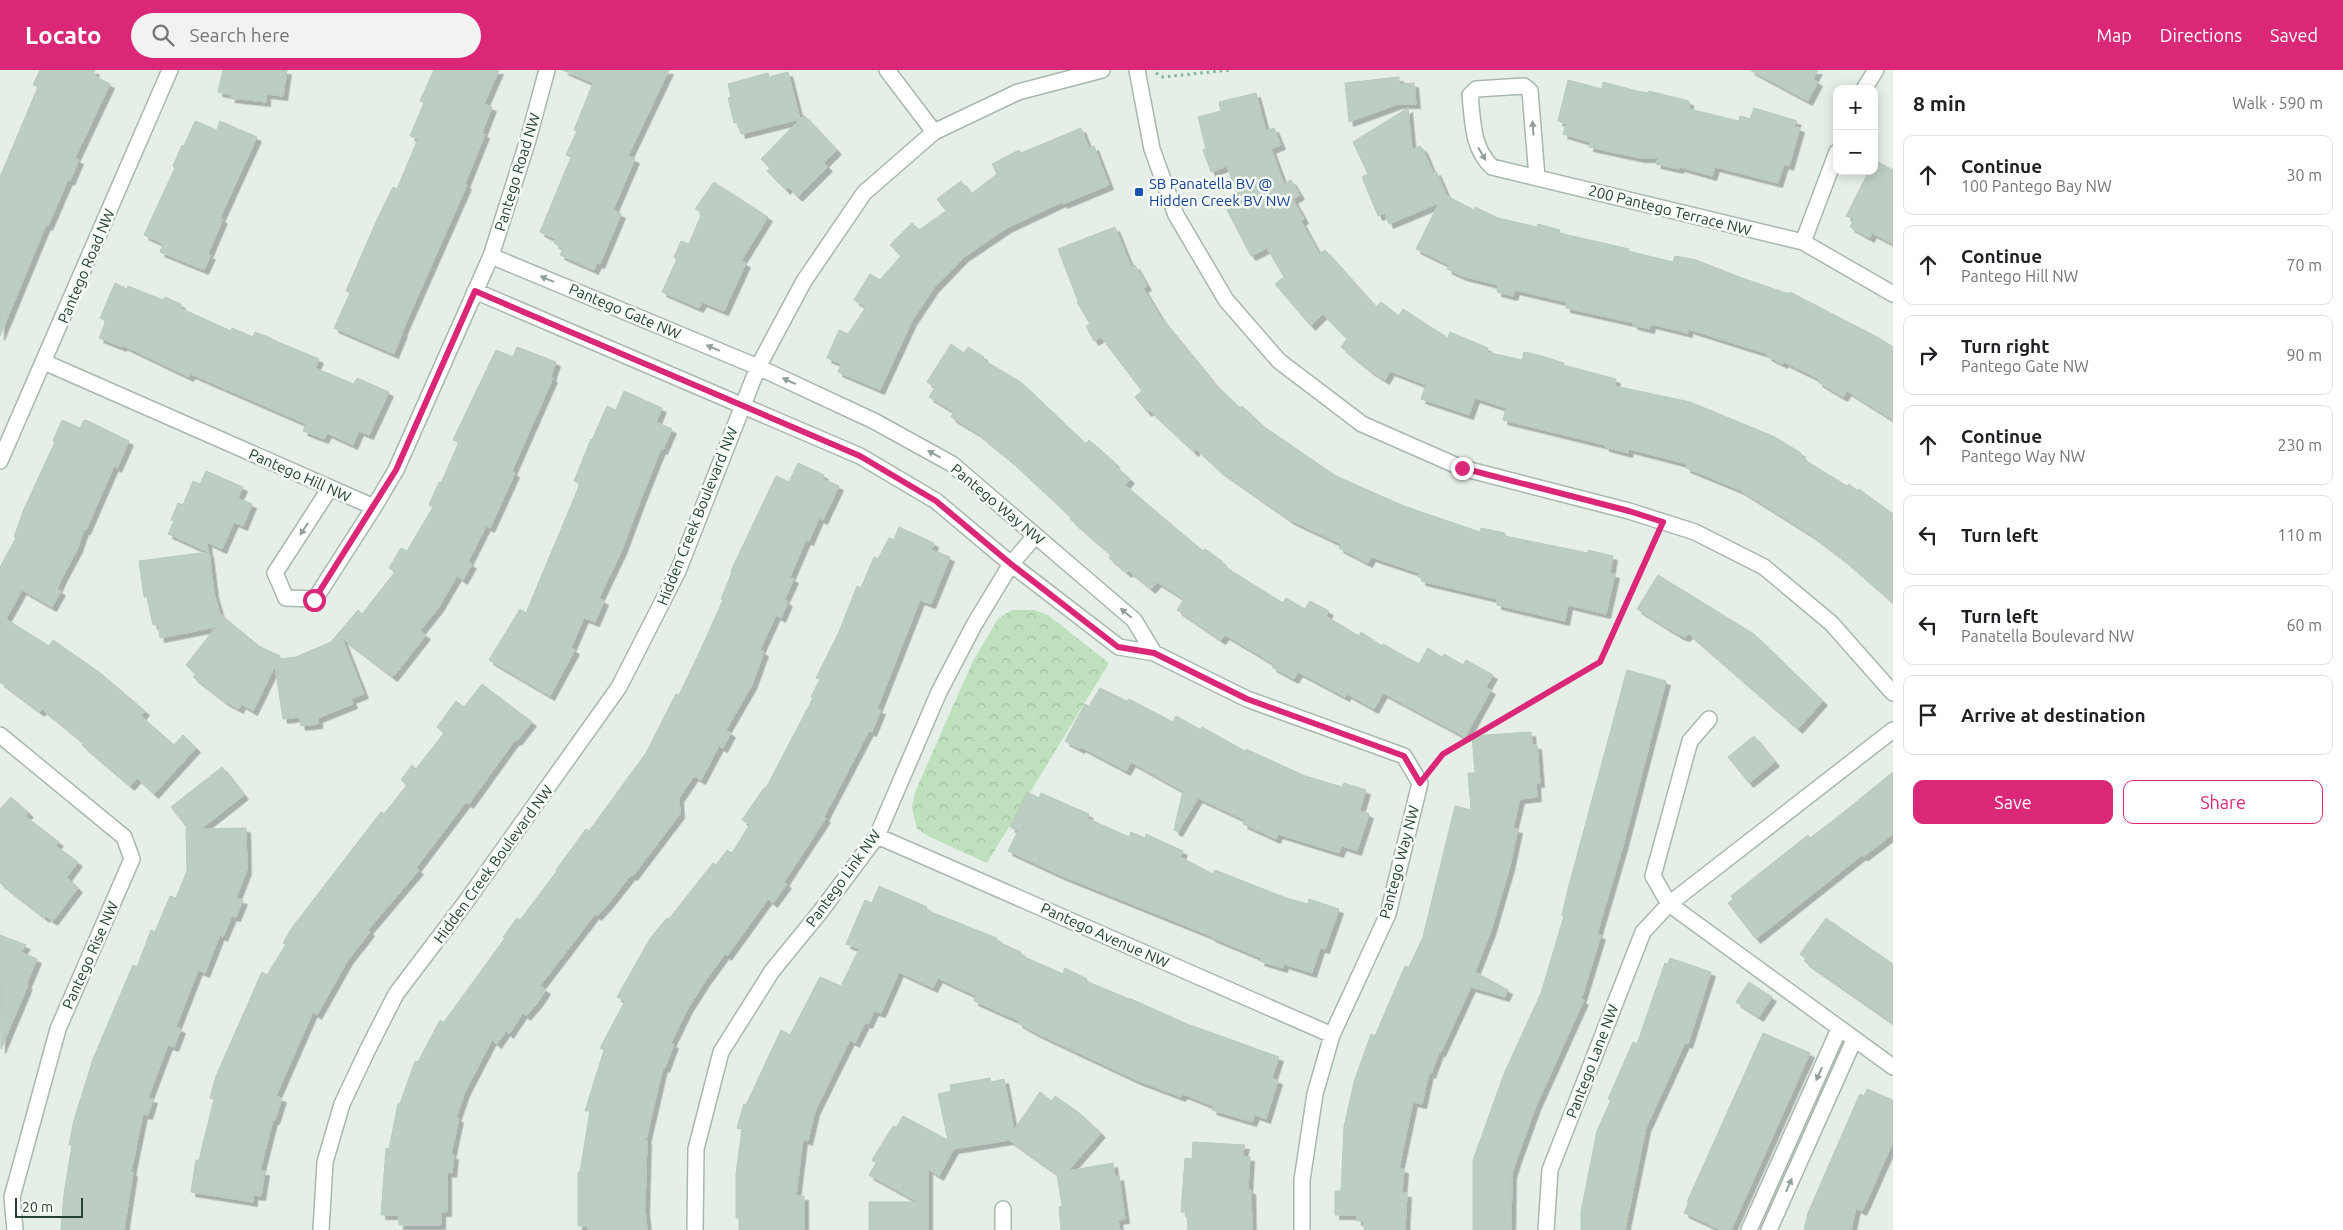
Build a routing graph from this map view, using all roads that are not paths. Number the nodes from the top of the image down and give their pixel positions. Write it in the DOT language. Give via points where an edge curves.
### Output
graph roads {
  1 [pos="170,70"];
  2 [pos="547,70"];
  3 [pos="887,70"];
  4 [pos="1102,70"];
  5 [pos="1137,70"];
  6 [pos="1876,70"];
  7 [pos="1867,85"];
  8 [pos="934,132"];
  9 [pos="1833,163"];
  10 [pos="1537,177"];
  11 [pos="1803,242"];
  12 [pos="491,256"];
  13 [pos="475,291"];
  14 [pos="1893,294"];
  15 [pos="44,362"];
  16 [pos="758,367"];
  17 [pos="742,405"];
  18 [pos="0,461"];
  19 [pos="330,488"];
  20 [pos="374,507"];
  21 [pos="1035,536"];
  22 [pos="1011,564"];
  23 [pos="1154,653"];
  24 [pos="1893,693"];
  25 [pos="1709,719"];
  26 [pos="1893,730"];
  27 [pos="0,735"];
  28 [pos="877,836"];
  29 [pos="1669,904"];
  30 [pos="1839,1029"];
  31 [pos="1332,1035"];
  32 [pos="1854,1040"];
  33 [pos="1893,1067"];
  34 [pos="6,1196"];
  35 [pos="1003,1208"];
  36 [pos="15,1230"];
  37 [pos="321,1230"];
  38 [pos="695,1230"];
  39 [pos="1003,1230"];
  40 [pos="1302,1230"];
  41 [pos="1546,1230"];
  42 [pos="1749,1230"];
  43 [pos="1769,1230"];
  1 -- 15 [label="street, Pantego Road NW"];
  2 -- 12 [label="street, Pantego Road NW"];
  3 -- 8 [label="street"];
  4 -- 8 [label="street, Hidden Creek Boulevard NW" via="1018,92"];
  5 -- 24 [label="street" via="1152,149 1176,215 1226,300 1279,361 1362,424 1462,468 1629,511 1695,532 1764,568 1831,623"];
  6 -- 7 [label="street"];
  8 -- 16 [label="street, Hidden Creek Boulevard NW" via="864,193 804,281"];
  9 -- 11 [label="street"];
  10 -- 10 [label="street, 200 Pantego Terrace NW, one-way" via="1530,91 1524,86 1476,89 1470,95 1476,143 1482,157 1492,167"];
  10 -- 11 [label="street, 200 Pantego Terrace NW"];
  11 -- 14 [label="street, 200 Pantego Terrace NW"];
  12 -- 13 [label="street, Pantego Road NW"];
  16 -- 12 [label="street, Pantego Gate NW, one-way"];
  13 -- 17 [label="street"];
  13 -- 20 [label="street" via="396,470"];
  15 -- 18 [label="street, Pantego Road NW"];
  15 -- 19 [label="street, Pantego Hill NW"];
  16 -- 17 [label="street, Hidden Creek Boulevard NW"];
  21 -- 16 [label="street, Pantego Way NW, one-way" via="952,464 874,421"];
  17 -- 22 [label="street" via="868,461 936,501"];
  17 -- 37 [label="street, Hidden Creek Boulevard NW" via="678,571 619,687 488,872 396,994 342,1104 325,1162"];
  19 -- 20 [label="street, Pantego Hill NW"];
  19 -- 20 [label="street, one-way" via="276,573 286,598 314,600"];
  21 -- 22 [label="street, Pantego Link NW"];
  23 -- 21 [label="street, Pantego Way NW, one-way" via="1134,620"];
  22 -- 23 [label="street" via="1118,647"];
  22 -- 28 [label="street, Pantego Link NW" via="939,692"];
  23 -- 31 [label="street, Pantego Way NW" via="1247,699 1404,756 1420,783 1388,914"];
  25 -- 29 [label="street" via="1690,740 1653,876"];
  26 -- 29 [label="street, Pantego Lane NW"];
  27 -- 34 [label="street, Pantego Rise NW" via="124,837 132,859 58,1030"];
  28 -- 31 [label="street, Pantego Avenue NW"];
  28 -- 38 [label="street, Pantego Link NW" via="772,971 721,1052 696,1150"];
  29 -- 30 [label="street"];
  29 -- 41 [label="street, Pantego Lane NW" via="1643,932 1550,1170"];
  30 -- 32 [label="street"];
  30 -- 42 [label="street, one-way"];
  31 -- 40 [label="street, Pantego Way NW" via="1313,1103 1302,1180"];
  32 -- 33 [label="street"];
  43 -- 32 [label="street, one-way"];
  34 -- 36 [label="street, Pantego Rise NW"];
  35 -- 39 [label="street"];
}
